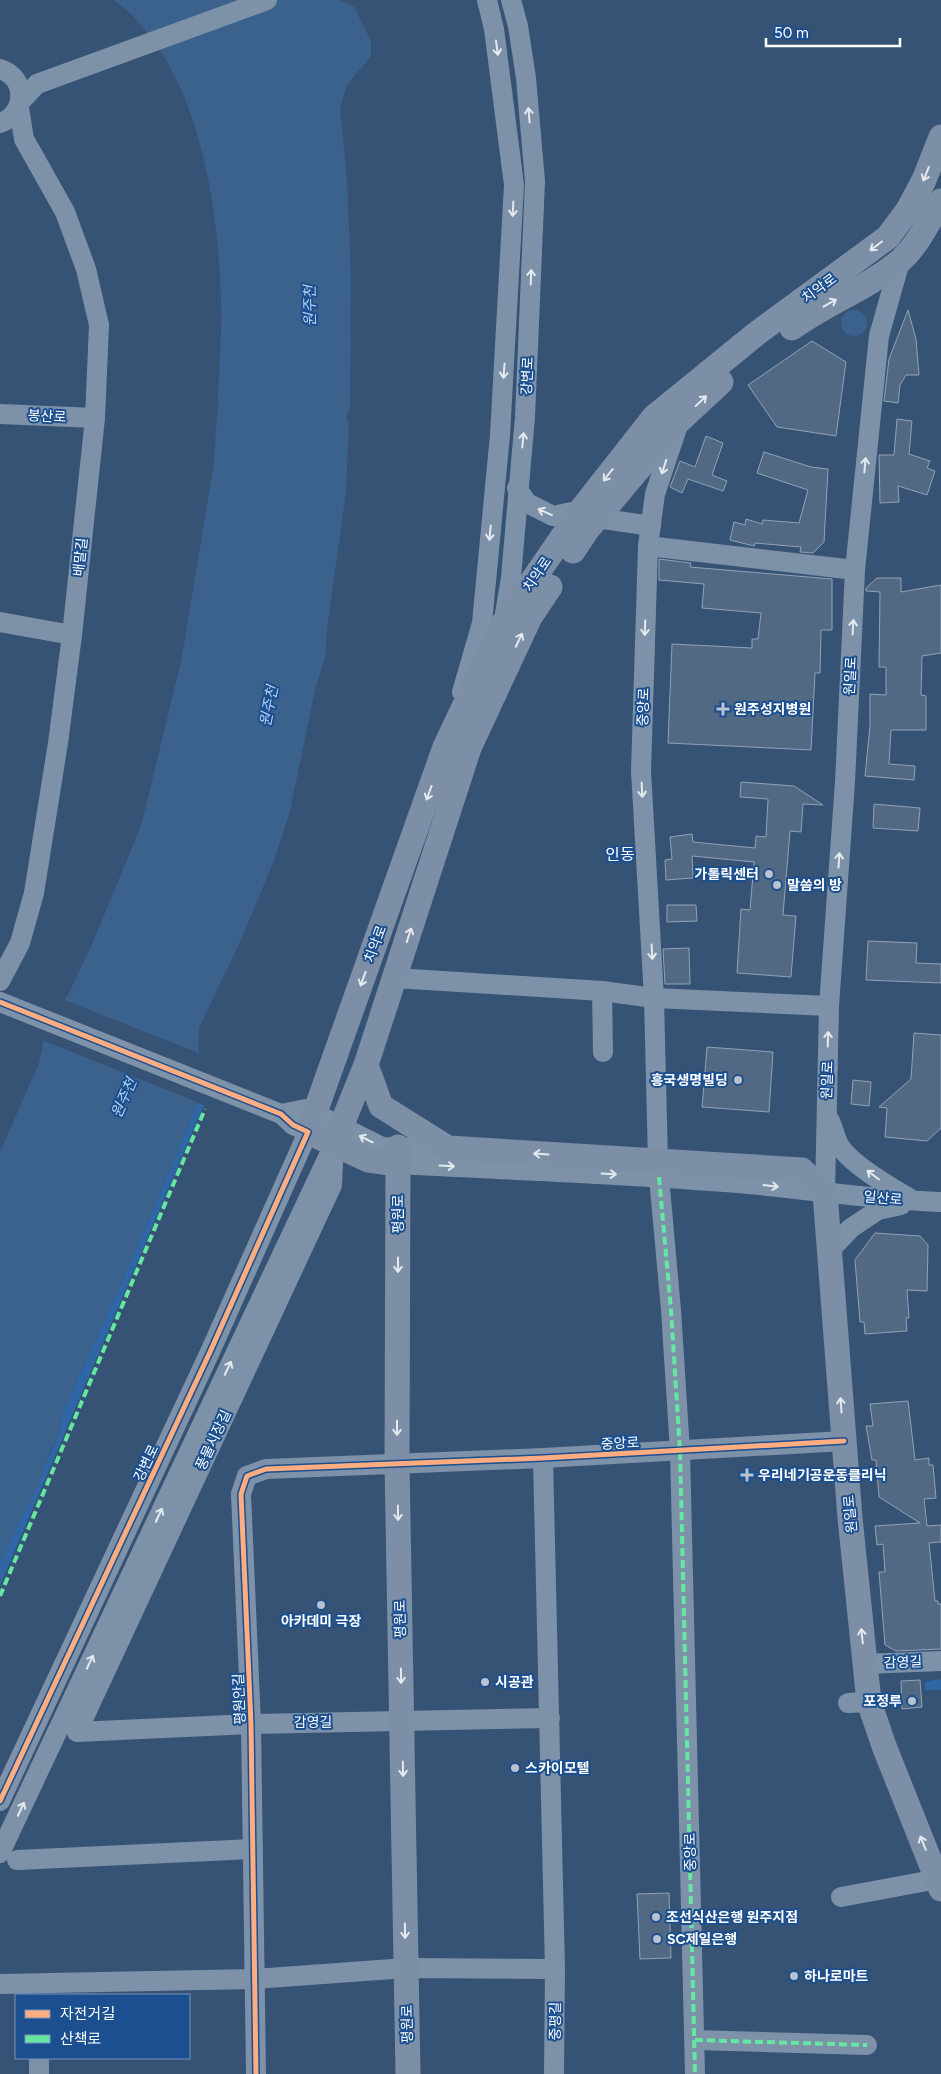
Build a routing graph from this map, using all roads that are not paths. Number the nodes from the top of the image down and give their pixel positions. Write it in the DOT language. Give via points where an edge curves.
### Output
graph roads {
  1 [pos="267,0"];
  2 [pos="487,0"];
  3 [pos="511,0"];
  4 [pos="7,73"];
  5 [pos="37,84"];
  6 [pos="20,105"];
  7 [pos="0,123"];
  8 [pos="0,129"];
  9 [pos="941,137"];
  10 [pos="24,140"];
  11 [pos="941,201"];
  12 [pos="900,261"];
  13 [pos="0,414"];
  14 [pos="95,418"];
  15 [pos="679,421"];
  16 [pos="518,488"];
  17 [pos="589,514"];
  18 [pos="651,526"];
  19 [pos="648,546"];
  20 [pos="856,570"];
  21 [pos="0,622"];
  22 [pos="504,622"];
  23 [pos="72,635"];
  24 [pos="457,748"];
  25 [pos="395,978"];
  26 [pos="0,981"];
  27 [pos="602,991"];
  28 [pos="654,998"];
  29 [pos="4,1003"];
  30 [pos="830,1006"];
  31 [pos="603,1052"];
  32 [pos="366,1065"];
  33 [pos="826,1109"];
  34 [pos="312,1123"];
  35 [pos="337,1135"];
  36 [pos="448,1148"];
  37 [pos="398,1156"];
  38 [pos="658,1169"];
  39 [pos="825,1193"];
  40 [pos="915,1201"];
  41 [pos="941,1202"];
  42 [pos="829,1251"];
  43 [pos="844,1441"];
  44 [pos="680,1451"];
  45 [pos="543,1458"];
  46 [pos="397,1464"];
  47 [pos="941,1661"];
  48 [pos="865,1664"];
  49 [pos="550,1718"];
  50 [pos="402,1720"];
  51 [pos="251,1724"];
  52 [pos="77,1732"];
  53 [pos="0,1801"];
  54 [pos="253,1849"];
  55 [pos="8,1856"];
  56 [pos="939,1884"];
  57 [pos="842,1898"];
  58 [pos="406,1968"];
  59 [pos="555,1969"];
  60 [pos="254,1979"];
  61 [pos="0,1984"];
  62 [pos="36,1990"];
  63 [pos="695,2040"];
  64 [pos="867,2045"];
  65 [pos="39,2059"];
  66 [pos="39,2074"];
  67 [pos="256,2074"];
  68 [pos="408,2074"];
  69 [pos="554,2074"];
  70 [pos="694,2074"];
  1 -- 5 [label="street"];
  2 -- 24 [label="street, 강변로, one-way" via="494,29 514,185 500,435 482,623"];
  16 -- 3 [label="street, 강변로, one-way" via="525,416 535,181 526,78"];
  4 -- 5 [label="street"];
  4 -- 6 [label="street" via="21,89"];
  5 -- 6 [label="street"];
  6 -- 7 [label="street" via="13,116"];
  6 -- 10 [label="street"];
  8 -- 10 [label="street"];
  9 -- 17 [label="main road, 치악로, one-way" via="920,188 888,237 756,334 654,417"];
  10 -- 14 [label="street, 배말길" via="65,212 86,269 98,325"];
  11 -- 12 [label="main road, 치악로" via="917,242"];
  15 -- 12 [label="main road, 치악로, one-way" via="764,348 814,312"];
  20 -- 12 [label="street, 원일로, one-way" via="879,336"];
  13 -- 14 [label="street, 봉산로"];
  14 -- 23 [label="street, 배말길"];
  15 -- 17 [label="main road, 치악로"];
  15 -- 18 [label="street, 중앙로, one-way" via="655,494"];
  17 -- 16 [label="street, one-way" via="553,516 527,503"];
  16 -- 22 [label="street, 강변로"];
  17 -- 18 [label="street"];
  17 -- 22 [label="main road, 치악로"];
  24 -- 17 [label="main road, 치악로, one-way" via="530,617 587,530"];
  18 -- 19 [label="street, 중앙로"];
  19 -- 20 [label="street"];
  19 -- 28 [label="street, 중앙로, one-way" via="641,771"];
  30 -- 20 [label="street, 원일로, one-way"];
  21 -- 23 [label="street"];
  22 -- 24 [label="main road, 강변로"];
  23 -- 26 [label="street, 배말길" via="34,893 20,943"];
  25 -- 24 [label="main road, 치악로, one-way"];
  24 -- 34 [label="main road, 치악로, one-way"];
  25 -- 27 [label="street"];
  25 -- 32 [label="main road, 치악로"];
  27 -- 28 [label="street"];
  27 -- 31 [label="street"];
  28 -- 30 [label="street"];
  28 -- 38 [label="street, 중앙로"];
  29 -- 34 [label="street" via="281,1114 306,1109"];
  33 -- 30 [label="street, 원일로, one-way"];
  32 -- 35 [label="main road, 치악로"];
  32 -- 36 [label="main road" via="381,1106"];
  33 -- 39 [label="street, 원일로"];
  40 -- 33 [label="street, one-way" via="859,1165 839,1145"];
  34 -- 35 [label="main road"];
  34 -- 53 [label="street, 강변로" via="210,1352"];
  35 -- 37 [label="main road" via="368,1160"];
  35 -- 52 [label="street, 풍물시장길" via="332,1185"];
  55 -- 35 [label="street, one-way"];
  36 -- 37 [label="street"];
  38 -- 36 [label="main road, one-way"];
  37 -- 38 [label="street, one-way"];
  37 -- 46 [label="main road, 평원로, one-way"];
  38 -- 39 [label="main road" via="802,1170"];
  38 -- 44 [label="street, 중앙로"];
  39 -- 40 [label="street, 일산로"];
  39 -- 42 [label="main road, 원일로"];
  40 -- 41 [label="street, 일산로"];
  40 -- 42 [label="street" via="878,1210 851,1228"];
  43 -- 42 [label="main road, 원일로, one-way"];
  43 -- 44 [label="street, 중앙로"];
  48 -- 43 [label="main road, 원일로, one-way"];
  44 -- 45 [label="street, 중앙로"];
  44 -- 63 [label="street, 중앙로"];
  45 -- 46 [label="street, 중앙로"];
  45 -- 49 [label="street"];
  46 -- 50 [label="main road, 평원로, one-way"];
  46 -- 51 [label="street, 평원안길" via="266,1469 247,1476 241,1494"];
  47 -- 48 [label="street, 감영길"];
  56 -- 48 [label="main road, 원일로, one-way" via="884,1746 858,1703"];
  49 -- 50 [label="street, 감영길"];
  49 -- 59 [label="street"];
  50 -- 51 [label="street, 감영길"];
  50 -- 58 [label="main road, 평원로, one-way"];
  51 -- 52 [label="street, 감영길"];
  51 -- 54 [label="street, 평원안길"];
  54 -- 55 [label="street"];
  54 -- 60 [label="street, 평원안길"];
  56 -- 57 [label="street"];
  58 -- 59 [label="street"];
  58 -- 60 [label="street"];
  58 -- 68 [label="main road, 평원로"];
  59 -- 69 [label="street, 중평길"];
  60 -- 62 [label="street"];
  60 -- 67 [label="street, 평원안길"];
  61 -- 62 [label="street"];
  63 -- 64 [label="street"];
  63 -- 70 [label="street, 중앙로"];
  65 -- 66 [label="street"];
}
